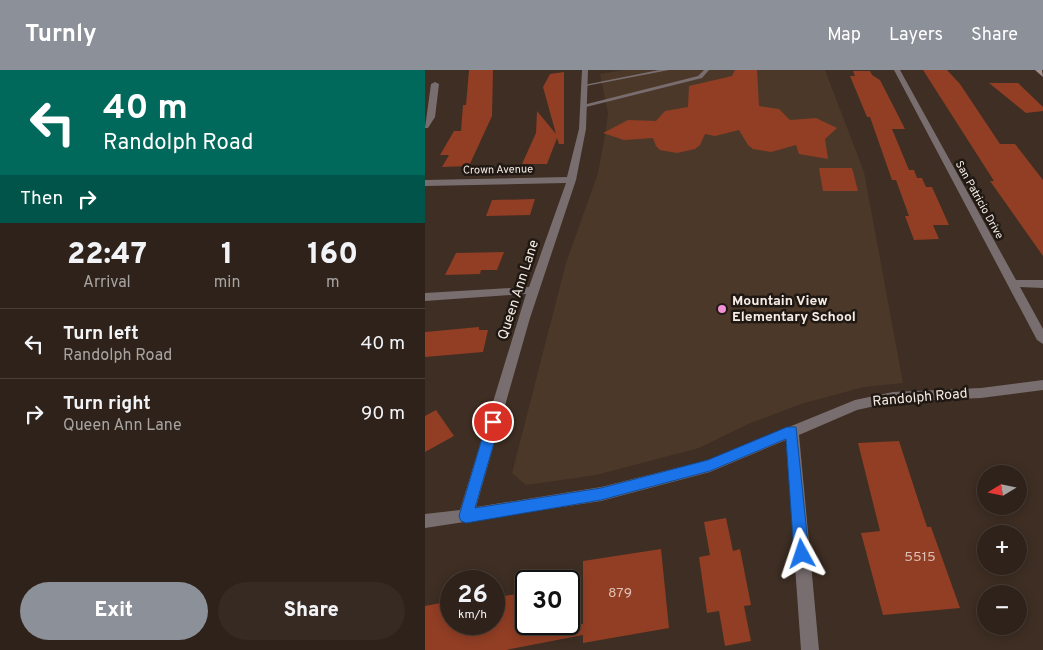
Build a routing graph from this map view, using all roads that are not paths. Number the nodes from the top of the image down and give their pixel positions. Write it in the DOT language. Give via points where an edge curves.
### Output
graph roads {
  1 [pos="585,70"];
  2 [pos="667,70"];
  3 [pos="707,70"];
  4 [pos="897,70"];
  5 [pos="1038,70"];
  6 [pos="1043,75"];
  7 [pos="435,84"];
  8 [pos="586,85"];
  9 [pos="585,105"];
  10 [pos="425,126"];
  11 [pos="572,180"];
  12 [pos="425,182"];
  13 [pos="1012,283"];
  14 [pos="1043,284"];
  15 [pos="533,290"];
  16 [pos="425,298"];
  17 [pos="1043,340"];
  18 [pos="1043,385"];
  19 [pos="792,431"];
  20 [pos="466,516"];
  21 [pos="425,521"];
  22 [pos="809,650"];
  1 -- 8 [label="street, Queen Ann Lane"];
  2 -- 8 [label="lane"];
  3 -- 9 [label="lane" via="700,77"];
  4 -- 13 [label="street, San Patricio Drive"];
  5 -- 6 [label="main road"];
  7 -- 10 [label="street" via="431,118"];
  8 -- 9 [label="street, Queen Ann Lane"];
  9 -- 11 [label="street, Queen Ann Lane" via="584,130"];
  11 -- 12 [label="street, Crown Avenue"];
  11 -- 15 [label="street, Queen Ann Lane"];
  13 -- 14 [label="street"];
  13 -- 17 [label="street, San Patricio Drive"];
  15 -- 16 [label="street"];
  15 -- 20 [label="street, Queen Ann Lane"];
  18 -- 19 [label="street, Randolph Road" via="981,393 893,397 855,405"];
  19 -- 20 [label="street, Randolph Road" via="710,466 601,494"];
  19 -- 22 [label="street"];
  20 -- 21 [label="street, Randolph Road"];
}
